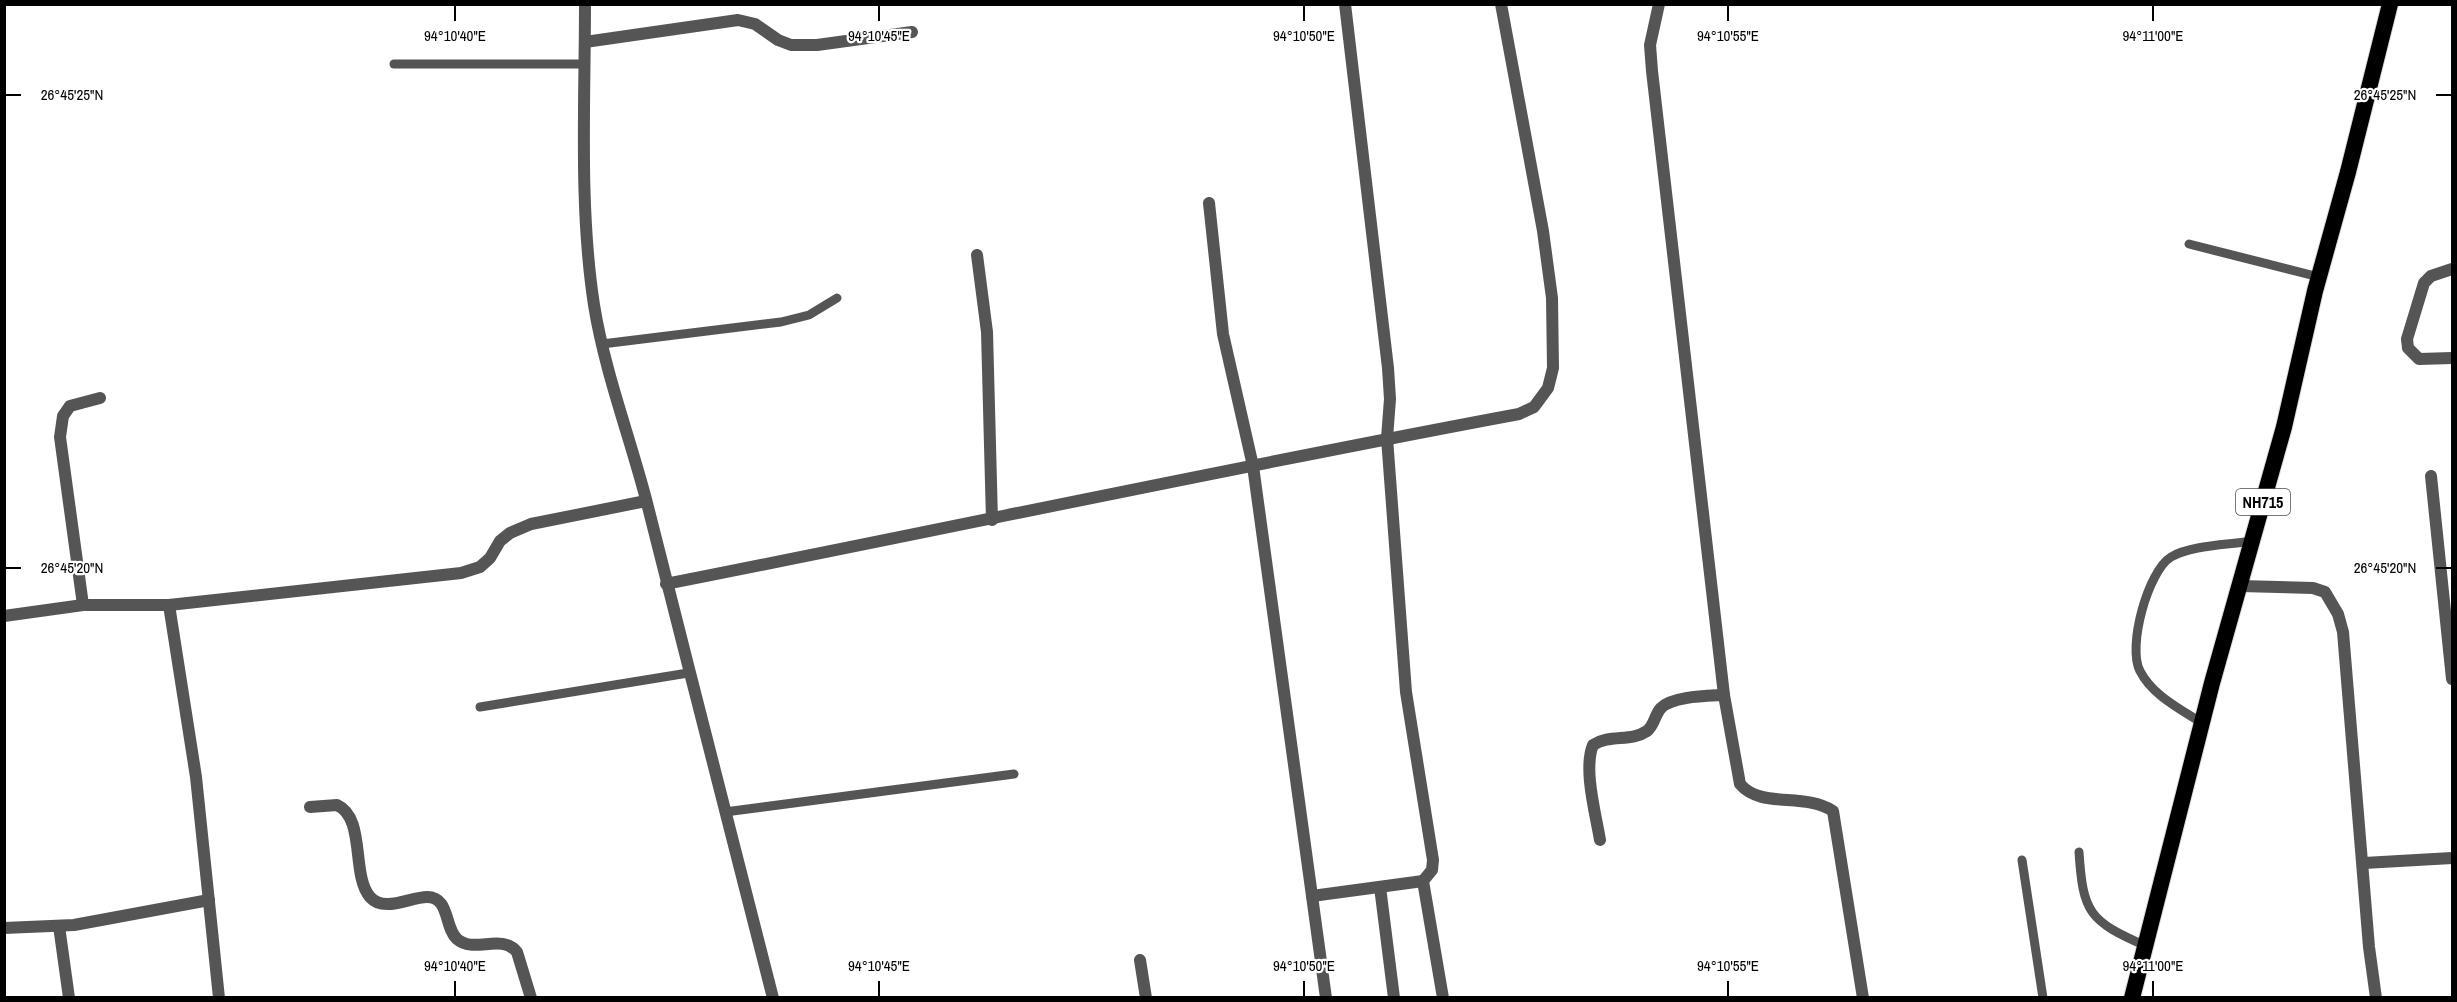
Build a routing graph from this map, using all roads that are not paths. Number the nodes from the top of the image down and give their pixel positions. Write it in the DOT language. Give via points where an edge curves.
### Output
graph roads {
  1 [pos="585,4"];
  2 [pos="1345,4"];
  3 [pos="1501,4"];
  4 [pos="1659,4"];
  5 [pos="2390,4"];
  6 [pos="912,32"];
  7 [pos="585,42"];
  8 [pos="394,64"];
  9 [pos="585,64"];
  10 [pos="1209,203"];
  11 [pos="2189,244"];
  12 [pos="977,255"];
  13 [pos="2452,268"];
  14 [pos="2319,277"];
  15 [pos="837,297"];
  16 [pos="602,344"];
  17 [pos="2452,358"];
  18 [pos="100,398"];
  19 [pos="1387,438"];
  20 [pos="1253,466"];
  21 [pos="2431,476"];
  22 [pos="646,501"];
  23 [pos="992,520"];
  24 [pos="2252,541"];
  25 [pos="666,584"];
  26 [pos="2240,586"];
  27 [pos="84,605"];
  28 [pos="169,605"];
  29 [pos="4,616"];
  30 [pos="2452,657"];
  31 [pos="688,674"];
  32 [pos="2452,679"];
  33 [pos="1724,694"];
  34 [pos="480,708"];
  35 [pos="2202,723"];
  36 [pos="1014,774"];
  37 [pos="310,807"];
  38 [pos="725,812"];
  39 [pos="1600,840"];
  40 [pos="2079,852"];
  41 [pos="2452,858"];
  42 [pos="2022,860"];
  43 [pos="2364,863"];
  44 [pos="1423,881"];
  45 [pos="1380,887"];
  46 [pos="1312,896"];
  47 [pos="209,900"];
  48 [pos="59,926"];
  49 [pos="4,927"];
  50 [pos="2146,945"];
  51 [pos="1140,960"];
  52 [pos="69,998"];
  53 [pos="219,998"];
  54 [pos="531,998"];
  55 [pos="773,998"];
  56 [pos="1146,998"];
  57 [pos="1326,998"];
  58 [pos="1394,998"];
  59 [pos="1443,998"];
  60 [pos="1863,998"];
  61 [pos="2043,998"];
  62 [pos="2132,998"];
  63 [pos="2376,998"];
  1 -- 7 [label="street"];
  2 -- 19 [label="street" via="1389,368"];
  3 -- 19 [label="street" via="1552,298 1553,368 1548,388 1534,407 1519,414"];
  4 -- 33 [label="street" via="1650,45 1652,71"];
  5 -- 14 [label="highway, NH715"];
  6 -- 7 [label="street" via="790,45 755,24 738,20"];
  7 -- 9 [label="street"];
  8 -- 9 [label="lane"];
  9 -- 16 [label="street" via="587,242"];
  10 -- 20 [label="street" via="1223,334"];
  11 -- 14 [label="lane"];
  12 -- 23 [label="street" via="987,332"];
  13 -- 17 [label="street" via="2424,282 2407,339 2408,348 2419,359"];
  14 -- 24 [label="highway, NH715"];
  15 -- 16 [label="lane" via="809,315 781,322"];
  16 -- 22 [label="street"];
  18 -- 27 [label="street" via="70,406 63,416 60,437"];
  19 -- 20 [label="street"];
  19 -- 44 [label="street" via="1406,692 1433,860 1432,870"];
  20 -- 23 [label="street"];
  20 -- 46 [label="street"];
  21 -- 30 [label="street"];
  22 -- 25 [label="street"];
  22 -- 28 [label="street" via="531,524 500,541 480,567 461,573"];
  23 -- 25 [label="street"];
  24 -- 26 [label="highway, NH715"];
  24 -- 35 [label="lane" via="2170,557 2146,598 2135,643 2138,669 2165,699"];
  25 -- 31 [label="street"];
  26 -- 35 [label="highway, NH715"];
  26 -- 43 [label="street" via="2313,588 2325,592 2338,614 2343,632"];
  27 -- 28 [label="street"];
  27 -- 29 [label="street"];
  28 -- 47 [label="street" via="196,777"];
  30 -- 32 [label="street"];
  31 -- 34 [label="lane"];
  31 -- 38 [label="street"];
  33 -- 39 [label="street" via="1668,702 1648,731 1593,745 1590,771"];
  33 -- 60 [label="street" via="1740,784 1747,793 1806,800 1833,811"];
  35 -- 50 [label="highway, NH715"];
  36 -- 38 [label="lane"];
  37 -- 54 [label="street" via="337,805 348,813 363,886 372,900 384,904 425,897 439,901 459,941 499,943 517,952"];
  38 -- 55 [label="street"];
  40 -- 50 [label="lane" via="2082,886 2097,920"];
  41 -- 43 [label="street"];
  42 -- 61 [label="lane"];
  43 -- 63 [label="street"];
  44 -- 45 [label="street"];
  44 -- 59 [label="street"];
  45 -- 46 [label="street"];
  45 -- 58 [label="street"];
  46 -- 57 [label="street"];
  47 -- 48 [label="street"];
  47 -- 53 [label="street"];
  48 -- 49 [label="street"];
  48 -- 52 [label="street"];
  50 -- 62 [label="highway, NH715"];
  51 -- 56 [label="street"];
}
